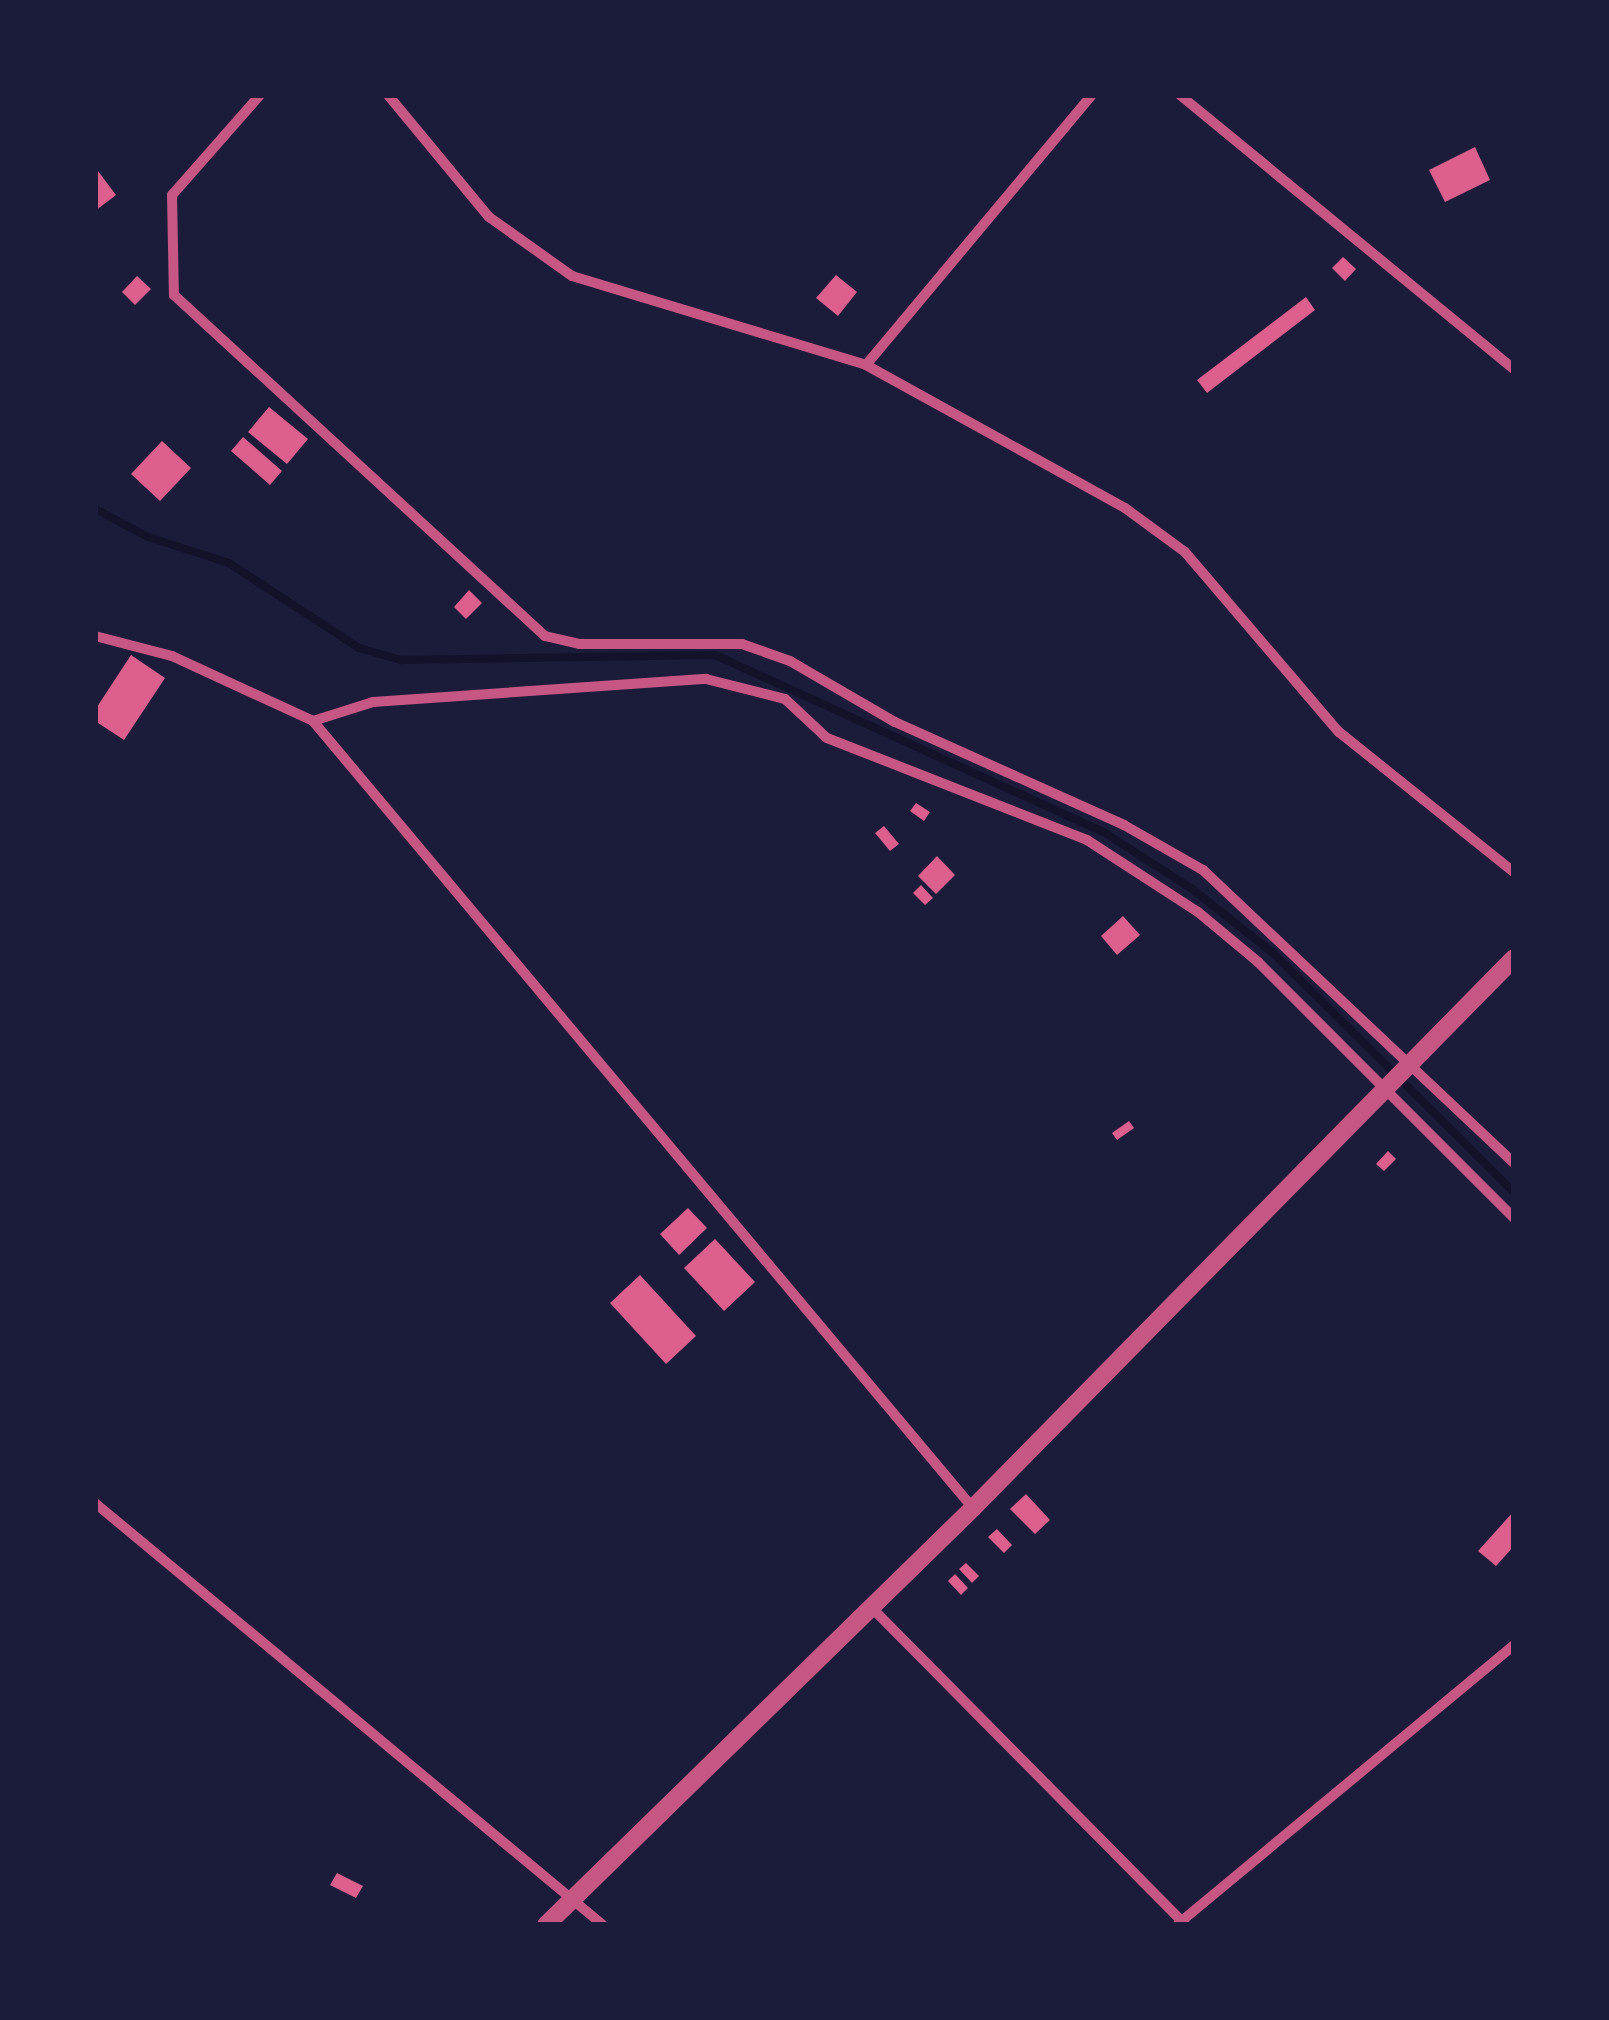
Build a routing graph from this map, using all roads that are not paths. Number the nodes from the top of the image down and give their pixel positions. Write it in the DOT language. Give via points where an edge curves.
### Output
graph roads {
  1 [pos="260,95"];
  2 [pos="388,95"];
  3 [pos="1092,95"];
  4 [pos="1180,95"];
  5 [pos="866,365"];
  6 [pos="1514,369"];
  7 [pos="95,636"];
  8 [pos="313,722"];
  9 [pos="1514,872"];
  10 [pos="1514,958"];
  11 [pos="1412,1060"];
  12 [pos="1384,1085"];
  13 [pos="1514,1164"];
  14 [pos="1514,1218"];
  15 [pos="95,1503"];
  16 [pos="972,1508"];
  17 [pos="870,1606"];
  18 [pos="1514,1644"];
  19 [pos="574,1896"];
  20 [pos="1182,1924"];
  21 [pos="546,1925"];
  22 [pos="603,1925"];
  1 -- 11 [label="street" via="172,195 174,295 545,636 579,644 742,644 790,661 895,722 1124,824 1203,870"];
  2 -- 5 [label="street" via="489,217 572,276"];
  3 -- 5 [label="street"];
  4 -- 6 [label="street"];
  5 -- 9 [label="street" via="1125,508 1185,552 1339,732"];
  7 -- 8 [label="street" via="172,656"];
  8 -- 12 [label="street" via="372,702 706,679 785,699 827,738 1087,840 1258,962"];
  8 -- 16 [label="street"];
  10 -- 11 [label="street"];
  11 -- 12 [label="street"];
  11 -- 13 [label="street"];
  12 -- 14 [label="street"];
  12 -- 16 [label="street"];
  15 -- 19 [label="street"];
  16 -- 17 [label="street"];
  17 -- 19 [label="street"];
  17 -- 20 [label="street"];
  18 -- 20 [label="street"];
  19 -- 21 [label="street"];
  19 -- 22 [label="street"];
}
